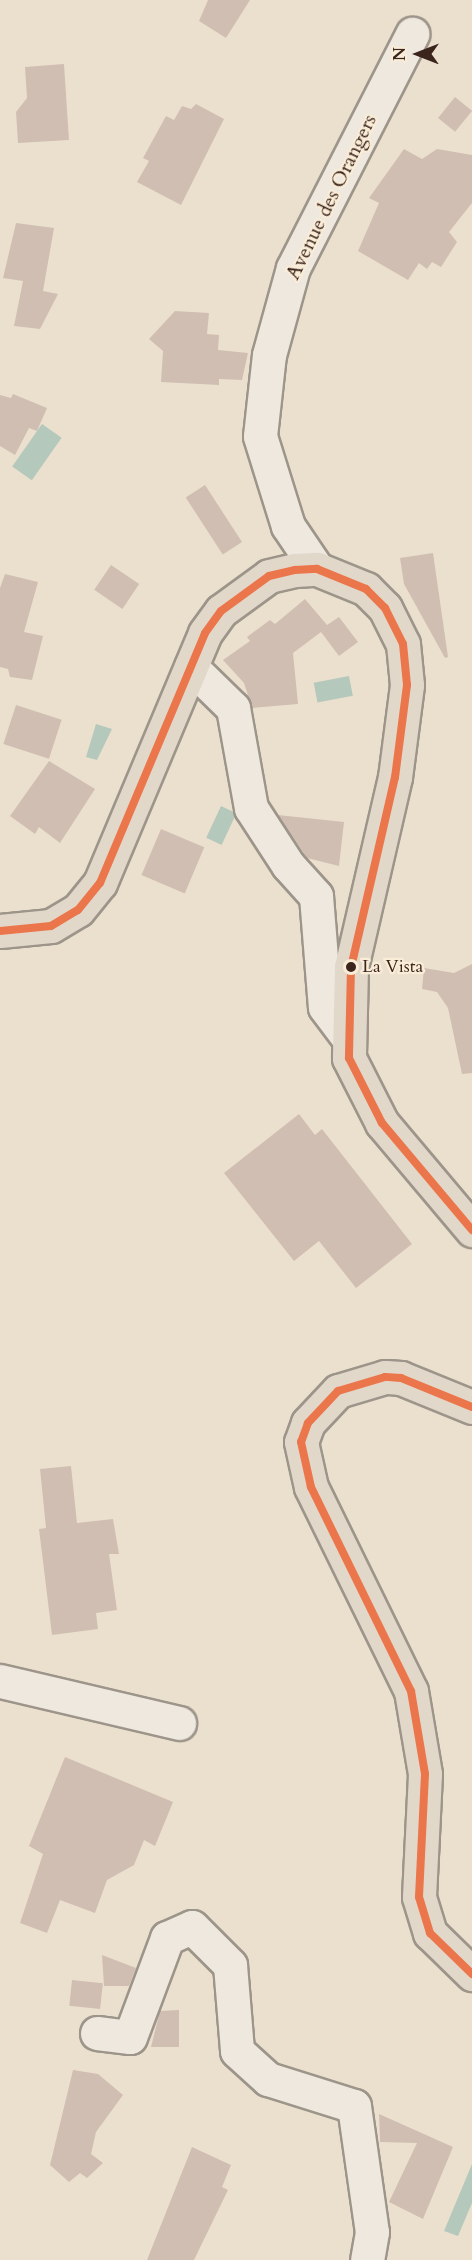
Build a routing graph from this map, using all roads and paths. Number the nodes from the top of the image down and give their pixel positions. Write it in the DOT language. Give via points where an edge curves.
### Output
graph roads {
  1 [pos="412,34"];
  2 [pos="317,569"];
  3 [pos="191,667"];
  4 [pos="0,931"];
  5 [pos="346,1035"];
  6 [pos="472,1230"];
  7 [pos="472,1407"];
  8 [pos="0,1681"];
  9 [pos="178,1723"];
  10 [pos="472,1974"];
  11 [pos="97,2033"];
  12 [pos="367,2260"];
  1 -- 2 [label="street, Avenue des Orangers" via="293,267 268,355 260,436 288,526"];
  2 -- 3 [label="main road" via="269,576 245,592 221,611 205,633"];
  2 -- 5 [label="main road" via="366,589 385,608 403,644 407,685 395,777 351,967"];
  3 -- 4 [label="main road" via="100,882 78,910 51,926"];
  3 -- 5 [label="street" via="233,708 251,808 288,865 316,896 325,1007"];
  5 -- 6 [label="main road" via="349,1058 362,1091 382,1123"];
  7 -- 10 [label="main road" via="401,1378 385,1377 338,1391 314,1414 301,1442 310,1487 411,1690 425,1774 419,1897 430,1933"];
  8 -- 9 [label="street"];
  11 -- 12 [label="street" via="130,2037 167,1938 192,1927 230,1965 237,2051 268,2079 354,2106 372,2232"];
}
